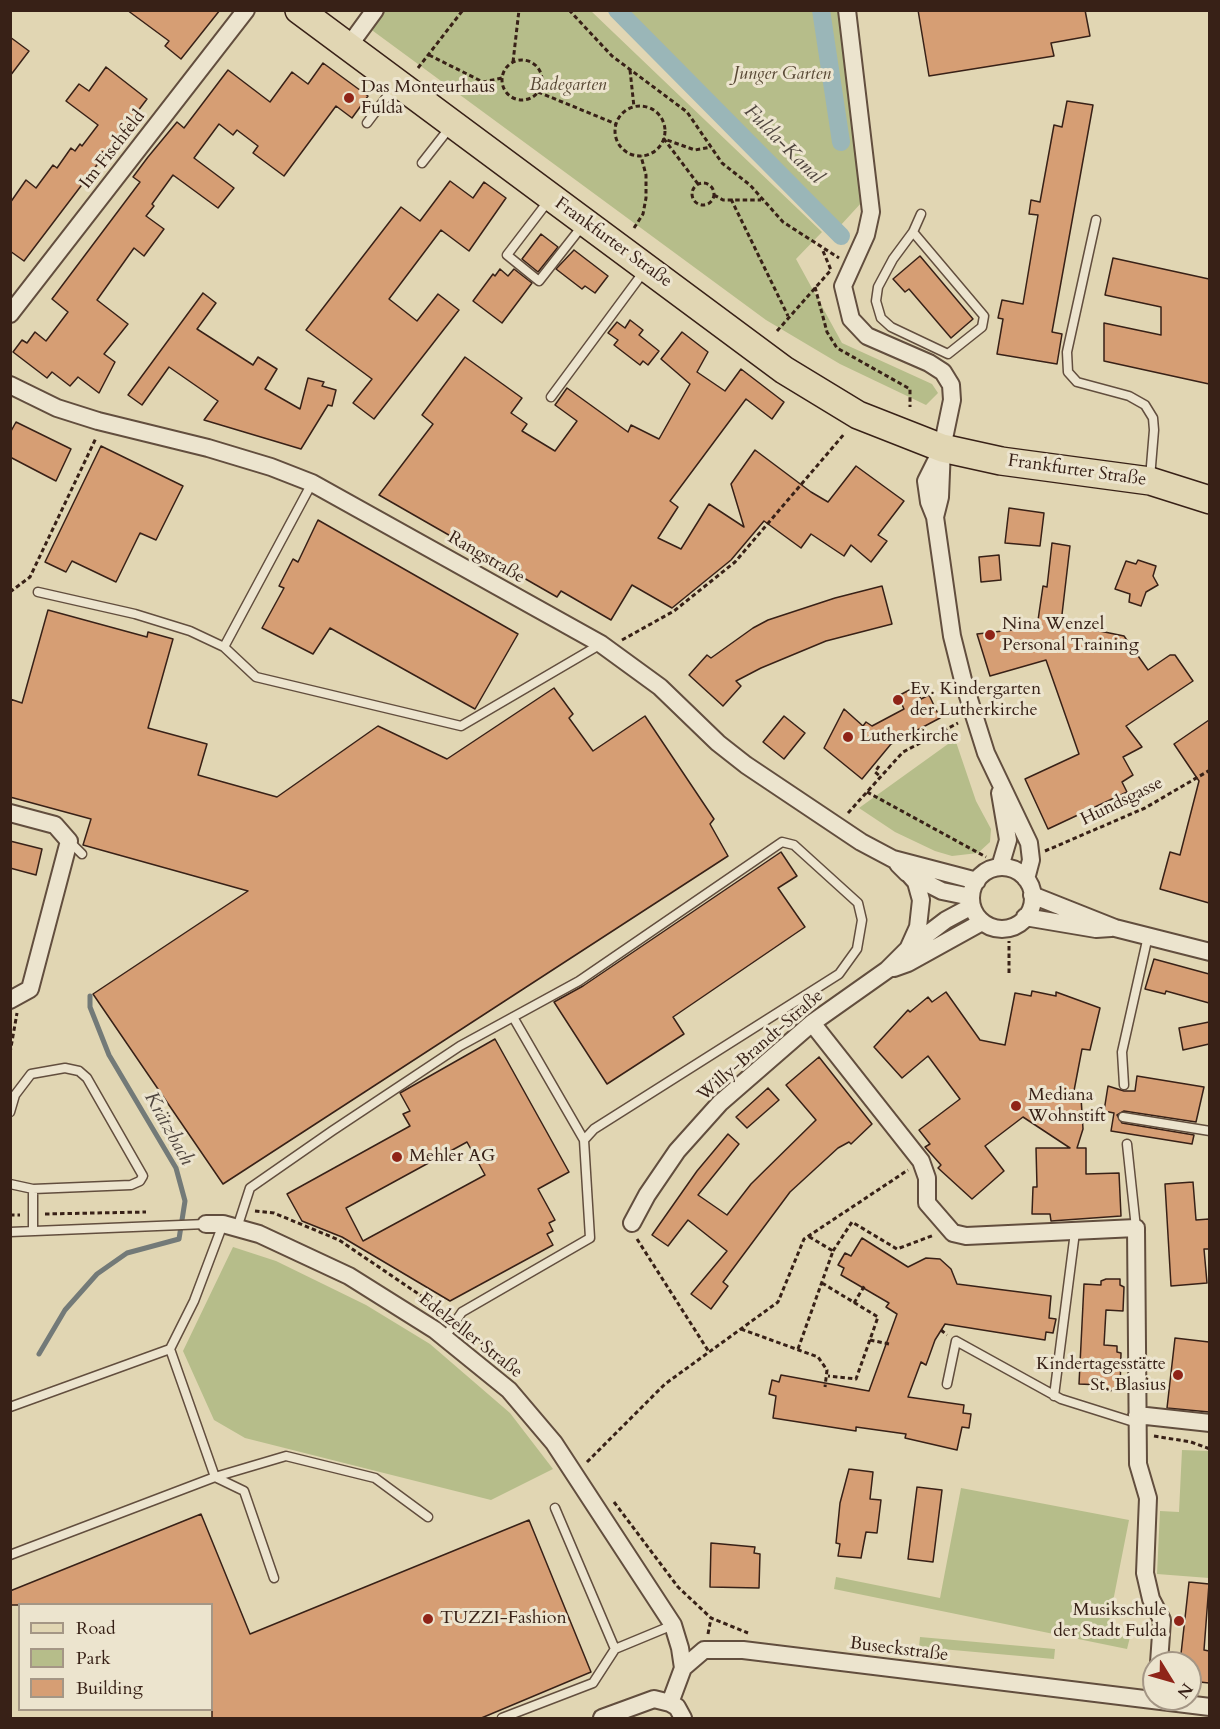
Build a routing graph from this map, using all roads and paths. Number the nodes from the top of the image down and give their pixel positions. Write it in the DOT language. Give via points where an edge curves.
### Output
graph roads {
  1 [pos="246,10"];
  2 [pos="299,10"];
  3 [pos="375,10"];
  4 [pos="463,10"];
  5 [pos="519,10"];
  6 [pos="569,10"];
  7 [pos="847,10"];
  8 [pos="348,47"];
  9 [pos="429,55"];
  10 [pos="513,62"];
  11 [pos="630,69"];
  12 [pos="408,76"];
  13 [pos="502,78"];
  14 [pos="538,92"];
  15 [pos="634,107"];
  16 [pos="367,123"];
  17 [pos="452,124"];
  18 [pos="616,124"];
  19 [pos="664,139"];
  20 [pos="711,147"];
  21 [pos="640,156"];
  22 [pos="422,163"];
  23 [pos="698,184"];
  24 [pos="714,195"];
  25 [pos="551,197"];
  26 [pos="731,199"];
  27 [pos="761,200"];
  28 [pos="921,214"];
  29 [pos="1096,220"];
  30 [pos="585,222"];
  31 [pos="634,228"];
  32 [pos="913,232"];
  33 [pos="822,249"];
  34 [pos="852,264"];
  35 [pos="647,268"];
  36 [pos="815,287"];
  37 [pos="10,314"];
  38 [pos="788,316"];
  39 [pos="777,331"];
  40 [pos="10,385"];
  41 [pos="551,397"];
  42 [pos="910,407"];
  43 [pos="98,422"];
  44 [pos="845,433"];
  45 [pos="942,448"];
  46 [pos="1150,481"];
  47 [pos="312,483"];
  48 [pos="1209,500"];
  49 [pos="10,592"];
  50 [pos="38,592"];
  51 [pos="622,640"];
  52 [pos="601,644"];
  53 [pos="224,647"];
  54 [pos="958,723"];
  55 [pos="1209,770"];
  56 [pos="885,771"];
  57 [pos="881,777"];
  58 [pos="999,783"];
  59 [pos="867,792"];
  60 [pos="10,813"];
  61 [pos="847,814"];
  62 [pos="69,841"];
  63 [pos="1042,852"];
  64 [pos="82,854"];
  65 [pos="893,859"];
  66 [pos="994,862"];
  67 [pos="908,873"];
  68 [pos="1026,879"];
  69 [pos="973,894"];
  70 [pos="1032,895"];
  71 [pos="1025,917"];
  72 [pos="982,922"];
  73 [pos="1115,928"];
  74 [pos="1148,936"];
  75 [pos="1009,941"];
  76 [pos="908,949"];
  77 [pos="1209,952"];
  78 [pos="887,970"];
  79 [pos="1009,973"];
  80 [pos="13,1000"];
  81 [pos="513,1017"];
  82 [pos="812,1023"];
  83 [pos="10,1053"];
  84 [pos="1124,1085"];
  85 [pos="10,1112"];
  86 [pos="1123,1117"];
  87 [pos="1209,1131"];
  88 [pos="584,1140"];
  89 [pos="1127,1144"];
  90 [pos="921,1161"];
  91 [pos="10,1184"];
  92 [pos="33,1188"];
  93 [pos="242,1209"];
  94 [pos="156,1212"];
  95 [pos="10,1215"];
  96 [pos="33,1215"];
  97 [pos="222,1225"];
  98 [pos="1136,1228"];
  99 [pos="947,1229"];
  100 [pos="33,1230"];
  101 [pos="634,1230"];
  102 [pos="10,1232"];
  103 [pos="1075,1232"];
  104 [pos="808,1236"];
  105 [pos="833,1251"];
  106 [pos="822,1283"];
  107 [pos="865,1285"];
  108 [pos="854,1303"];
  109 [pos="456,1320"];
  110 [pos="741,1329"];
  111 [pos="445,1337"];
  112 [pos="870,1340"];
  113 [pos="889,1344"];
  114 [pos="170,1349"];
  115 [pos="798,1349"];
  116 [pos="709,1352"];
  117 [pos="498,1358"];
  118 [pos="828,1376"];
  119 [pos="947,1384"];
  120 [pos="825,1387"];
  121 [pos="1054,1396"];
  122 [pos="10,1407"];
  123 [pos="1209,1423"];
  124 [pos="1137,1424"];
  125 [pos="1209,1449"];
  126 [pos="581,1455"];
  127 [pos="579,1467"];
  128 [pos="592,1472"];
  129 [pos="216,1477"];
  130 [pos="612,1498"];
  131 [pos="555,1508"];
  132 [pos="428,1517"];
  133 [pos="10,1556"];
  134 [pos="274,1578"];
  135 [pos="711,1618"];
  136 [pos="673,1625"];
  137 [pos="707,1637"];
  138 [pos="757,1637"];
  139 [pos="615,1649"];
  140 [pos="1160,1651"];
  141 [pos="683,1668"];
  142 [pos="1142,1695"];
  143 [pos="670,1703"];
  144 [pos="502,1719"];
  145 [pos="602,1719"];
  146 [pos="683,1719"];
  1 -- 37 [label="street, Im Fischfeld"];
  2 -- 8 [label="main road, Frankfurter Straße"];
  3 -- 8 [label="street"];
  4 -- 9 [label="path"];
  5 -- 10 [label="path"];
  6 -- 11 [label="path" via="612,56"];
  7 -- 34 [label="street" via="871,212 866,235"];
  8 -- 12 [label="main road, Frankfurter Straße"];
  9 -- 12 [label="path"];
  9 -- 13 [label="path" via="483,82"];
  10 -- 13 [label="path"];
  10 -- 14 [label="path" via="527,60 538,67 542,80"];
  11 -- 15 [label="path"];
  11 -- 20 [label="path" via="687,112"];
  12 -- 16 [label="lane"];
  12 -- 17 [label="main road, Frankfurter Straße"];
  13 -- 14 [label="path" via="505,90 515,99 528,99"];
  14 -- 18 [label="path"];
  15 -- 18 [label="path" via="626,110"];
  15 -- 19 [label="path" via="658,113 665,128"];
  17 -- 22 [label="lane"];
  17 -- 25 [label="main road, Frankfurter Straße"];
  18 -- 21 [label="path" via="615,133 622,148"];
  19 -- 20 [label="path" via="695,150"];
  19 -- 21 [label="path" via="658,150"];
  19 -- 23 [label="path"];
  20 -- 27 [label="path"];
  21 -- 31 [label="path" via="646,175 646,198 643,214"];
  23 -- 24 [label="path" via="709,185"];
  23 -- 24 [label="path" via="693,196 699,204 709,204"];
  24 -- 26 [label="path"];
  25 -- 30 [label="main road, Frankfurter Straße"];
  25 -- 30 [label="lane" via="507,255 539,281"];
  26 -- 27 [label="path"];
  26 -- 38 [label="path"];
  27 -- 33 [label="path" via="783,222"];
  28 -- 32 [label="lane"];
  29 -- 46 [label="lane" via="1067,352 1068,372 1077,382 1129,396 1145,405 1153,418 1154,430"];
  30 -- 35 [label="main road, Frankfurter Straße"];
  32 -- 32 [label="lane" via="878,286 876,301 881,318 891,327 948,354 982,327 984,316"];
  33 -- 34 [label="path"];
  33 -- 36 [label="path" via="831,270"];
  34 -- 45 [label="street" via="843,286 851,319 867,336 929,363 949,380 952,398"];
  35 -- 41 [label="lane"];
  35 -- 45 [label="main road, Frankfurter Straße" via="820,393 858,416"];
  36 -- 38 [label="path"];
  36 -- 42 [label="path" via="827,332 837,348 910,389"];
  38 -- 39 [label="path"];
  40 -- 43 [label="street, Rangstraße"];
  43 -- 47 [label="street, Rangstraße" via="229,454"];
  43 -- 49 [label="path" via="96,440 30,577"];
  44 -- 51 [label="path" via="735,562 674,611"];
  45 -- 46 [label="main road, Frankfurter Straße" via="1001,461"];
  45 -- 58 [label="street" via="943,471 935,517 952,636"];
  46 -- 48 [label="main road, Frankfurter Straße"];
  47 -- 52 [label="street, Rangstraße"];
  47 -- 53 [label="lane"];
  50 -- 53 [label="lane" via="135,614 190,631"];
  52 -- 53 [label="lane" via="461,726 256,677"];
  52 -- 65 [label="street, Rangstraße" via="660,687 746,765"];
  54 -- 56 [label="path" via="903,752"];
  55 -- 63 [label="path, Hundsgasse" via="1145,808"];
  56 -- 57 [label="path"];
  56 -- 57 [label="path" via="879,766 875,772"];
  57 -- 59 [label="path"];
  58 -- 66 [label="street" via="1008,840"];
  58 -- 68 [label="street" via="1022,822 1029,843 1031,860"];
  59 -- 61 [label="path"];
  59 -- 66 [label="path"];
  60 -- 62 [label="street" via="54,825"];
  62 -- 64 [label="lane"];
  62 -- 80 [label="street" via="30,989"];
  65 -- 67 [label="street, Rangstraße"];
  65 -- 69 [label="street, Rangstraße"];
  66 -- 68 [label="street"];
  66 -- 69 [label="street"];
  67 -- 69 [label="street, Rangstraße" via="942,891"];
  67 -- 76 [label="street" via="916,882 921,900 918,927"];
  68 -- 70 [label="street"];
  69 -- 72 [label="street"];
  69 -- 76 [label="street, Willy-Brandt-Straße"];
  70 -- 71 [label="street"];
  70 -- 73 [label="street"];
  71 -- 72 [label="street" via="1004,928"];
  71 -- 73 [label="street" via="1095,929"];
  72 -- 78 [label="street, Willy-Brandt-Straße" via="908,963"];
  73 -- 74 [label="street"];
  74 -- 77 [label="street"];
  74 -- 84 [label="lane" via="1122,1052"];
  75 -- 79 [label="path"];
  76 -- 78 [label="street, Willy-Brandt-Straße"];
  78 -- 82 [label="street, Willy-Brandt-Straße"];
  80 -- 83 [label="path" via="17,1015"];
  81 -- 88 [label="lane"];
  81 -- 88 [label="lane" via="579,981 782,842 794,845 858,903 862,920 856,949 839,974 594,1129"];
  81 -- 93 [label="lane" via="460,1046 250,1188"];
  82 -- 90 [label="street"];
  82 -- 101 [label="street, Willy-Brandt-Straße" via="720,1103 677,1151 647,1195"];
  85 -- 92 [label="lane" via="19,1089 31,1074 65,1068 79,1071 87,1078 142,1176 130,1185"];
  86 -- 87 [label="lane"];
  88 -- 109 [label="lane" via="590,1238 462,1312"];
  89 -- 98 [label="lane"];
  90 -- 99 [label="street" via="927,1178 927,1203"];
  90 -- 104 [label="path"];
  91 -- 92 [label="lane"];
  92 -- 96 [label="lane"];
  93 -- 97 [label="lane"];
  93 -- 109 [label="path" via="274,1213 339,1240"];
  94 -- 96 [label="path"];
  95 -- 96 [label="path"];
  96 -- 100 [label="lane"];
  97 -- 100 [label="lane" via="168,1223"];
  97 -- 111 [label="street, Edelzeller Straße" via="290,1246 349,1276"];
  97 -- 114 [label="lane" via="194,1301"];
  98 -- 103 [label="street"];
  98 -- 124 [label="street"];
  99 -- 103 [label="street" via="961,1236"];
  99 -- 105 [label="path" via="897,1250 852,1222"];
  100 -- 102 [label="lane"];
  101 -- 116 [label="path"];
  103 -- 121 [label="lane"];
  104 -- 105 [label="path"];
  104 -- 110 [label="path" via="799,1246 778,1302"];
  105 -- 106 [label="path"];
  106 -- 108 [label="path"];
  106 -- 115 [label="path"];
  107 -- 108 [label="path"];
  108 -- 112 [label="path" via="878,1317"];
  109 -- 111 [label="lane"];
  109 -- 117 [label="path"];
  110 -- 115 [label="path"];
  110 -- 116 [label="path"];
  111 -- 127 [label="street, Edelzeller Straße" via="525,1406"];
  112 -- 113 [label="path"];
  112 -- 118 [label="path" via="856,1378"];
  114 -- 122 [label="lane"];
  114 -- 129 [label="lane"];
  115 -- 118 [label="path" via="821,1359"];
  116 -- 127 [label="path" via="651,1396 610,1441"];
  118 -- 120 [label="path"];
  119 -- 121 [label="lane" via="956,1341"];
  121 -- 124 [label="lane"];
  123 -- 124 [label="street"];
  124 -- 125 [label="path"];
  124 -- 140 [label="street" via="1138,1473 1148,1498 1145,1573 1163,1626"];
  126 -- 127 [label="path"];
  127 -- 128 [label="path"];
  127 -- 136 [label="street, Edelzeller Straße"];
  129 -- 132 [label="lane" via="286,1456 375,1478"];
  129 -- 133 [label="lane"];
  129 -- 134 [label="lane" via="244,1491"];
  130 -- 135 [label="path" via="678,1587"];
  131 -- 139 [label="lane"];
  135 -- 137 [label="path"];
  135 -- 138 [label="path"];
  136 -- 139 [label="lane"];
  136 -- 141 [label="street, Edelzeller Straße"];
  139 -- 144 [label="lane" via="593,1683"];
  141 -- 142 [label="street, Buseckstraße" via="704,1650 743,1650"];
  141 -- 143 [label="street"];
  143 -- 145 [label="street" via="654,1699"];
  143 -- 146 [label="street"];
}
